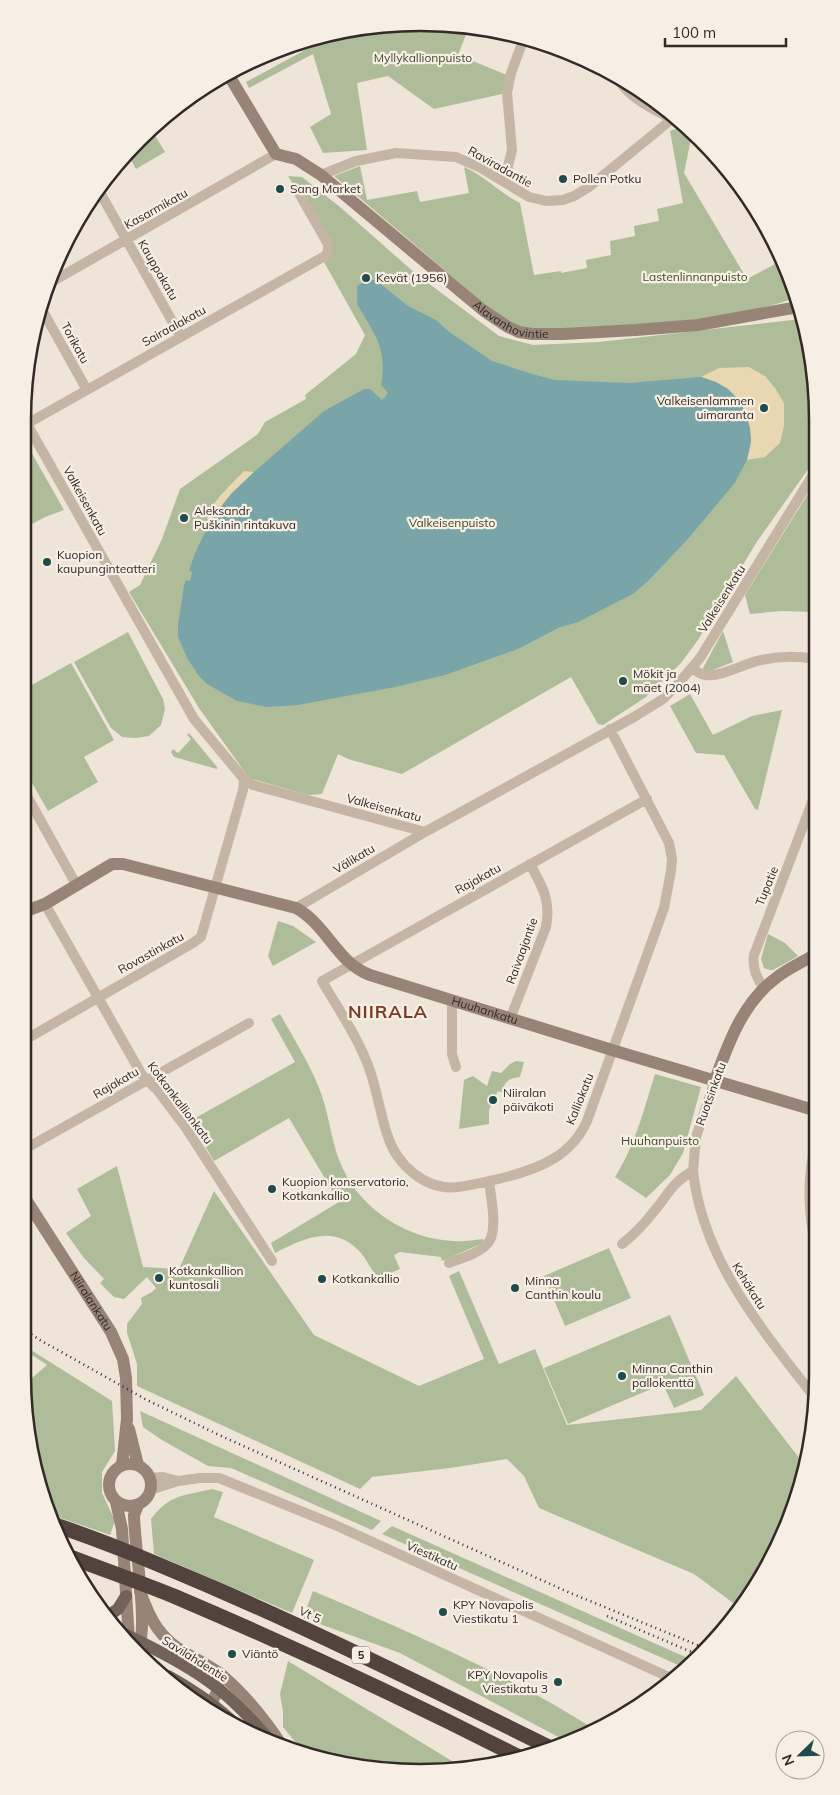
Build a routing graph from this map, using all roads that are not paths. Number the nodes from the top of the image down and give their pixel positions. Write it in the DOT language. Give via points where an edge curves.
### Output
graph roads {
  1 [pos="522,44"];
  2 [pos="232,80"];
  3 [pos="628,92"];
  4 [pos="644,103"];
  5 [pos="670,123"];
  6 [pos="276,154"];
  7 [pos="322,175"];
  8 [pos="504,182"];
  9 [pos="300,195"];
  10 [pos="102,197"];
  11 [pos="126,240"];
  12 [pos="58,278"];
  13 [pos="792,308"];
  14 [pos="45,315"];
  15 [pos="182,337"];
  16 [pos="87,390"];
  17 [pos="31,422"];
  18 [pos="31,435"];
  19 [pos="809,481"];
  20 [pos="809,658"];
  21 [pos="692,668"];
  22 [pos="610,729"];
  23 [pos="244,779"];
  24 [pos="647,798"];
  25 [pos="31,805"];
  26 [pos="809,810"];
  27 [pos="425,832"];
  28 [pos="530,864"];
  29 [pos="77,886"];
  30 [pos="216,888"];
  31 [pos="45,904"];
  32 [pos="296,908"];
  33 [pos="31,909"];
  34 [pos="809,958"];
  35 [pos="350,965"];
  36 [pos="322,981"];
  37 [pos="764,988"];
  38 [pos="98,997"];
  39 [pos="452,1001"];
  40 [pos="510,1019"];
  41 [pos="249,1023"];
  42 [pos="31,1036"];
  43 [pos="612,1050"];
  44 [pos="456,1067"];
  45 [pos="146,1080"];
  46 [pos="715,1080"];
  47 [pos="809,1109"];
  48 [pos="31,1145"];
  49 [pos="693,1171"];
  50 [pos="489,1181"];
  51 [pos="31,1209"];
  52 [pos="622,1244"];
  53 [pos="272,1261"];
  54 [pos="449,1264"];
  55 [pos="808,1389"];
  56 [pos="127,1419"];
  57 [pos="122,1465"];
  58 [pos="138,1465"];
  59 [pos="150,1484"];
  60 [pos="116,1502"];
  61 [pos="138,1505"];
  62 [pos="62,1527"];
  63 [pos="78,1560"];
  64 [pos="140,1591"];
  65 [pos="126,1596"];
  66 [pos="113,1613"];
  67 [pos="126,1629"];
  68 [pos="140,1644"];
  69 [pos="143,1647"];
  70 [pos="666,1676"];
  71 [pos="219,1689"];
  72 [pos="211,1702"];
  73 [pos="261,1729"];
  74 [pos="274,1735"];
  75 [pos="543,1744"];
  76 [pos="511,1753"];
  1 -- 8 [label="street" via="507,93 512,150"];
  2 -- 6 [label="main road"];
  3 -- 4 [label="street"];
  5 -- 8 [label="street, Raviradantie" via="574,196 552,202 540,200"];
  6 -- 7 [label="main road, Alavanhovintie" via="296,159"];
  6 -- 11 [label="street, Kasarmikatu"];
  7 -- 8 [label="street, Raviradantie" via="356,161 396,153 456,157"];
  7 -- 13 [label="main road, Alavanhovintie" via="484,311 519,332 563,334 667,328"];
  9 -- 15 [label="street, Sairaalakatu" via="327,241 325,256"];
  10 -- 11 [label="street, Kauppakatu"];
  11 -- 12 [label="street, Kasarmikatu"];
  11 -- 15 [label="street, Kauppakatu"];
  14 -- 16 [label="street, Torikatu"];
  15 -- 16 [label="street, Sairaalakatu"];
  16 -- 17 [label="street, Sairaalakatu"];
  18 -- 23 [label="street, Valkeisenkatu" via="194,719"];
  19 -- 21 [label="street, Valkeisenkatu"];
  20 -- 21 [label="street" via="763,659 708,675"];
  21 -- 22 [label="street, Valkeisenkatu" via="663,698"];
  22 -- 24 [label="street, Kalliokatu"];
  22 -- 27 [label="street, Valkeisenkatu"];
  23 -- 27 [label="street, Valkeisenkatu" via="253,785"];
  23 -- 30 [label="street, Rovastinkatu"];
  24 -- 28 [label="street, Rajakatu"];
  24 -- 43 [label="street, Kalliokatu" via="669,843 671,871 664,908"];
  25 -- 29 [label="street"];
  26 -- 37 [label="street, Tupatie" via="754,955 754,967"];
  27 -- 32 [label="street, Välikatu"];
  28 -- 35 [label="street, Rajakatu"];
  28 -- 40 [label="street, Raivaajantie" via="543,887 548,913 546,928"];
  29 -- 30 [label="main road, Huuhankatu" via="117,864"];
  29 -- 31 [label="main road"];
  30 -- 32 [label="main road, Huuhankatu"];
  30 -- 38 [label="street, Rovastinkatu" via="201,937"];
  31 -- 33 [label="main road"];
  31 -- 38 [label="street, Kotkankallionkatu"];
  32 -- 35 [label="main road, Huuhankatu" via="319,926"];
  34 -- 37 [label="main road, Ruotsinkatu"];
  35 -- 36 [label="street, Rajakatu"];
  35 -- 39 [label="main road, Huuhankatu" via="370,976"];
  36 -- 50 [label="street, Kalliokatu" via="364,1057 392,1149 404,1164 417,1176 441,1186 458,1187"];
  37 -- 46 [label="main road, Ruotsinkatu" via="736,1027"];
  38 -- 42 [label="street, Rovastinkatu"];
  38 -- 45 [label="street, Kotkankallionkatu"];
  39 -- 40 [label="main road, Huuhankatu"];
  39 -- 44 [label="street" via="452,1054"];
  40 -- 43 [label="main road, Huuhankatu"];
  41 -- 45 [label="street, Rajakatu"];
  43 -- 46 [label="main road, Huuhankatu"];
  43 -- 50 [label="street, Kalliokatu" via="587,1120 574,1142 547,1163"];
  45 -- 48 [label="street, Rajakatu"];
  45 -- 53 [label="street, Kotkankallionkatu" via="186,1128"];
  46 -- 47 [label="main road, Huuhankatu"];
  46 -- 49 [label="street, Ruotsinkatu" via="696,1137"];
  49 -- 52 [label="street" via="674,1184 657,1209"];
  49 -- 55 [label="street, Kehäkatu" via="703,1218 723,1268 743,1302"];
  50 -- 54 [label="street" via="493,1228 490,1241"];
  51 -- 56 [label="main road, Niiralankatu" via="116,1341 125,1365"];
  56 -- 57 [label="main road, Niiralankatu"];
  56 -- 58 [label="main road, Niiralankatu"];
  57 -- 58 [label="main road"];
  57 -- 60 [label="main road" via="108,1482 110,1494"];
  58 -- 59 [label="main road" via="145,1471"];
  59 -- 61 [label="main road" via="147,1498"];
  59 -- 70 [label="street, Viestikatu" via="219,1478 335,1526"];
  60 -- 61 [label="main road" via="124,1506"];
  60 -- 65 [label="main road" via="122,1529"];
  61 -- 64 [label="main road" via="134,1522"];
  62 -- 75 [label="highway, Vt 5 / 5" via="172,1570 354,1651"];
  63 -- 76 [label="highway, 5" via="248,1628"];
  64 -- 68 [label="main road"];
  64 -- 74 [label="main road" via="155,1626 165,1639 222,1675 260,1715"];
  65 -- 66 [label="main road"];
  65 -- 67 [label="main road"];
  69 -- 71 [label="main road, Savilahdentie"];
  71 -- 72 [label="main road"];
  71 -- 73 [label="main road, Savilahdentie"];
}
